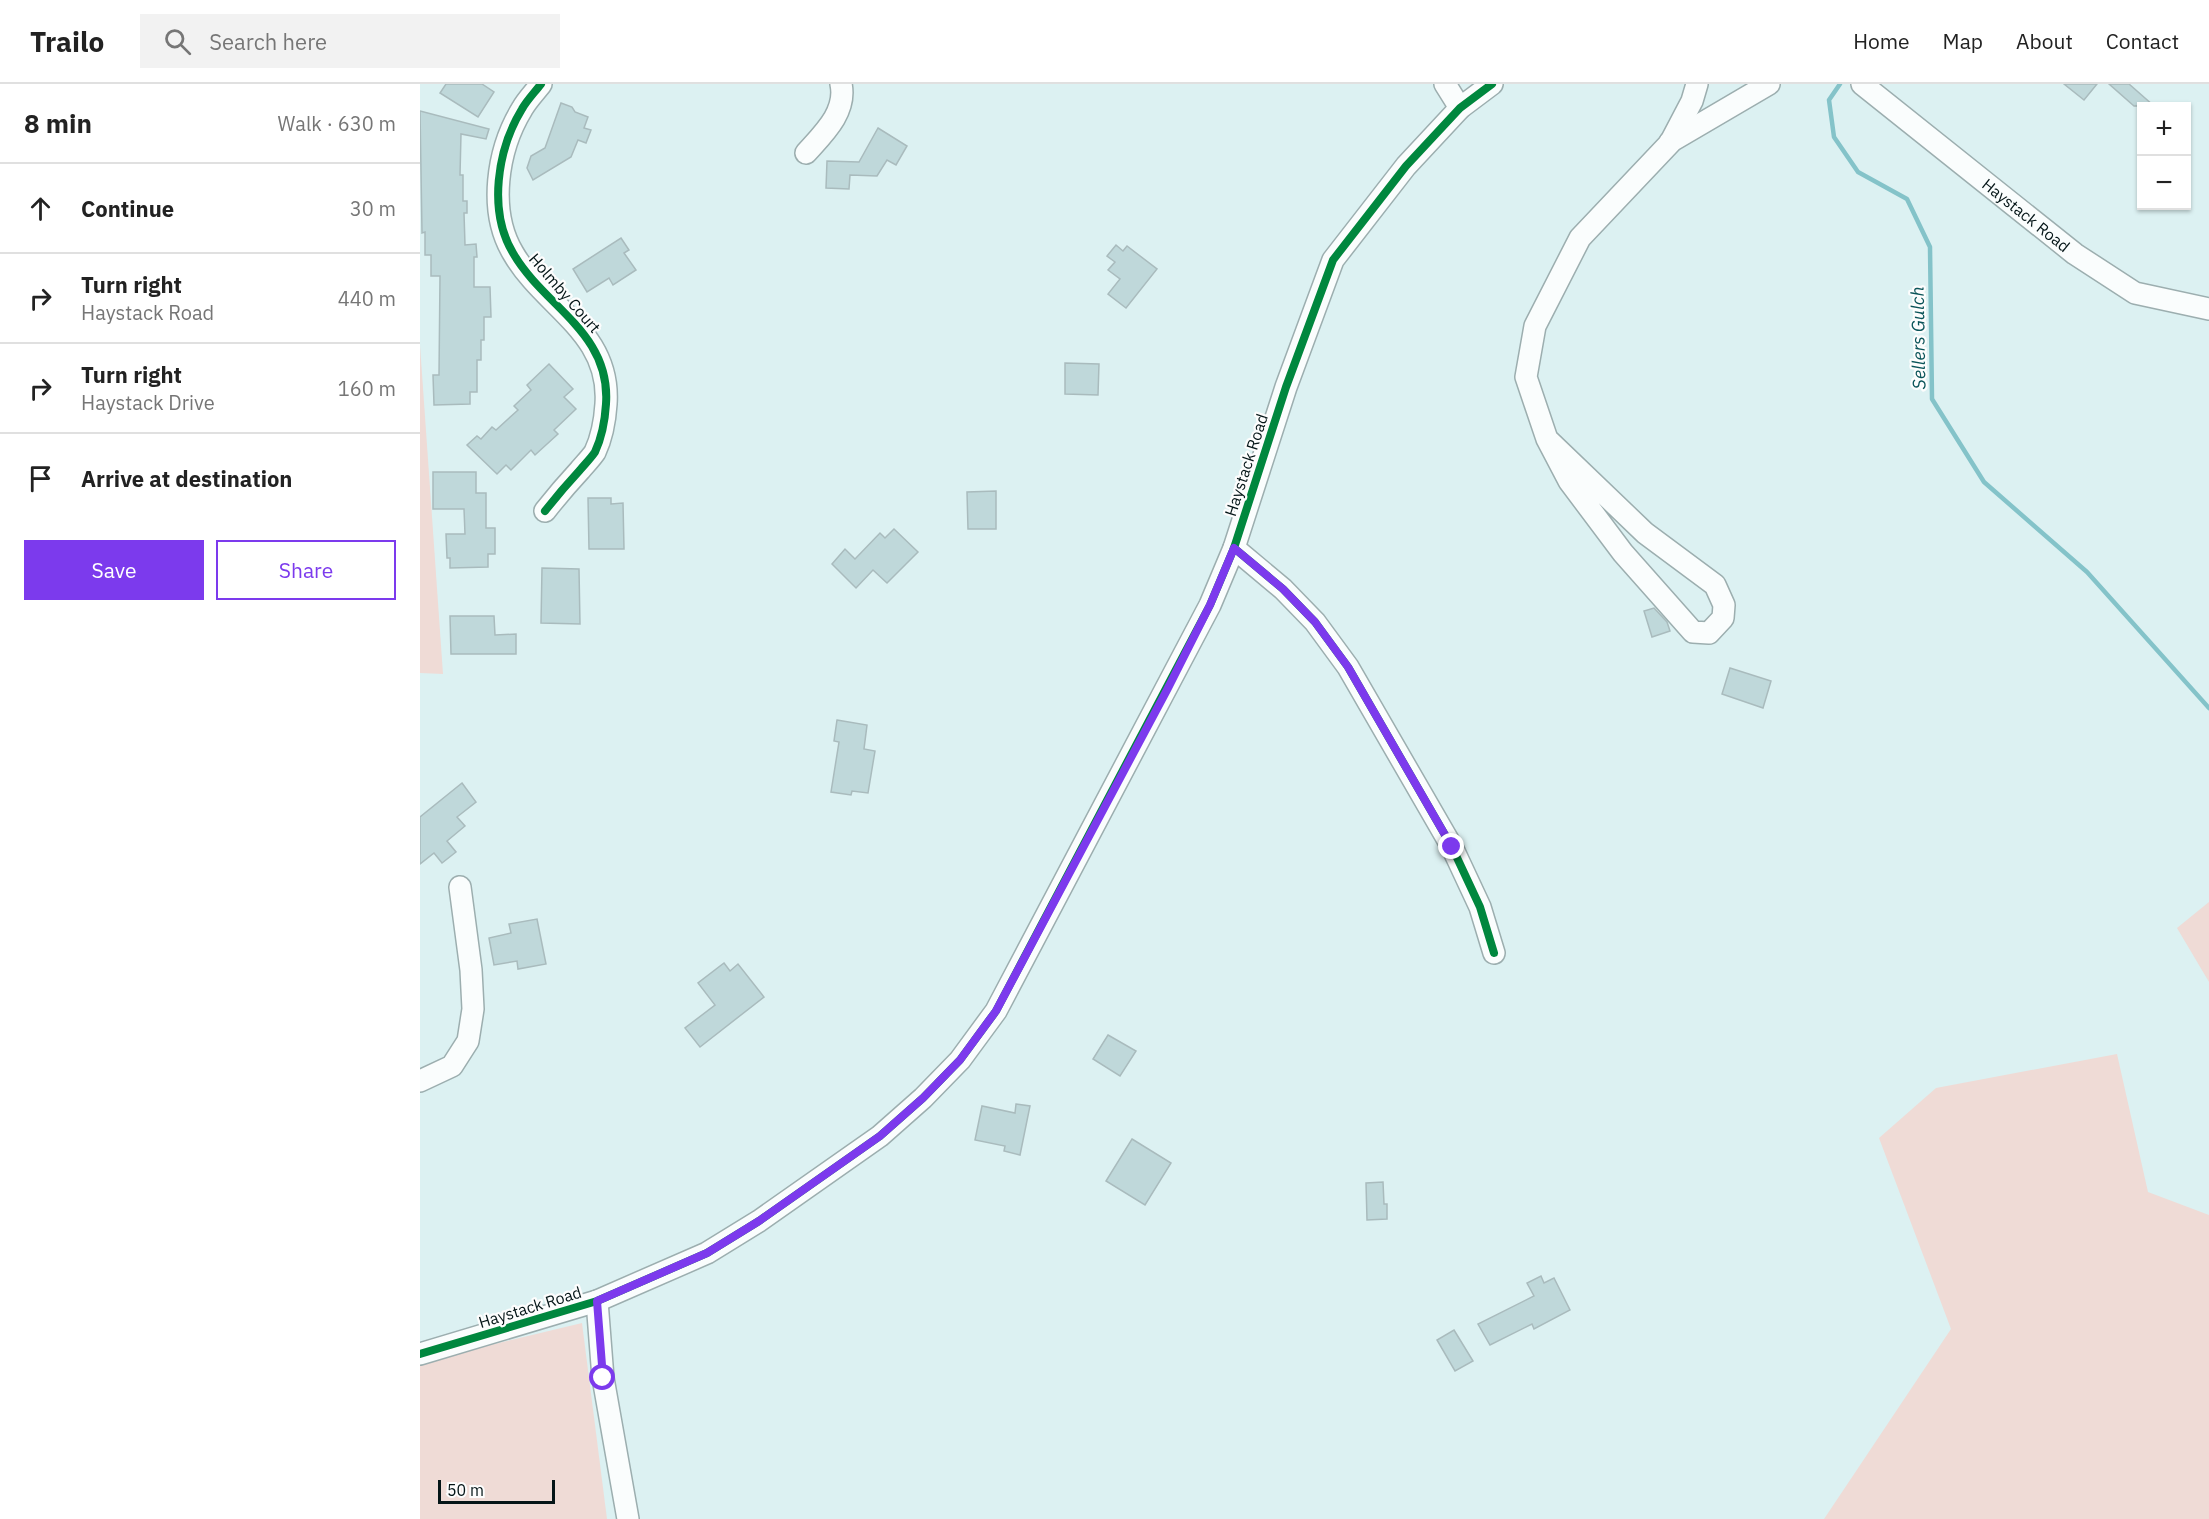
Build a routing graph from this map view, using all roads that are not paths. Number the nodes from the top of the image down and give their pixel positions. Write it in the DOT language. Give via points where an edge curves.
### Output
graph roads {
  1 [pos="541,84"];
  2 [pos="841,84"];
  3 [pos="1445,84"];
  4 [pos="1492,84"];
  5 [pos="1697,84"];
  6 [pos="1769,84"];
  7 [pos="1862,84"];
  8 [pos="1460,108"];
  9 [pos="1670,143"];
  10 [pos="806,153"];
  11 [pos="2209,309"];
  12 [pos="1548,439"];
  13 [pos="544,511"];
  14 [pos="1234,548"];
  15 [pos="460,887"];
  16 [pos="1494,954"];
  17 [pos="420,1081"];
  18 [pos="597,1301"];
  19 [pos="420,1354"];
  20 [pos="628,1519"];
  1 -- 13 [label="street, Holmby Court" via="521,110 506,144 499,177 499,216 513,253 596,351 608,386 605,421 594,453"];
  2 -- 10 [label="street" via="843,93 834,121"];
  3 -- 8 [label="street"];
  4 -- 8 [label="street, Haystack Road"];
  5 -- 9 [label="street"];
  6 -- 9 [label="street"];
  7 -- 11 [label="street, Haystack Road" via="2085,261 2135,293"];
  8 -- 14 [label="street, Haystack Road" via="1406,166 1333,260 1286,387"];
  9 -- 12 [label="street" via="1580,238 1535,326 1526,377"];
  12 -- 12 [label="street" via="1569,481 1623,553 1693,632 1709,633 1723,618 1724,605 1715,585 1645,533"];
  14 -- 16 [label="street" via="1315,622 1348,667 1452,847 1480,907"];
  14 -- 18 [label="street, Haystack Road" via="1167,690 996,1011 960,1060 880,1136 759,1221 707,1253"];
  15 -- 17 [label="street" via="471,970 473,1009 468,1041 452,1066"];
  18 -- 19 [label="street, Haystack Road"];
  18 -- 20 [label="street" via="603,1378"];
}
